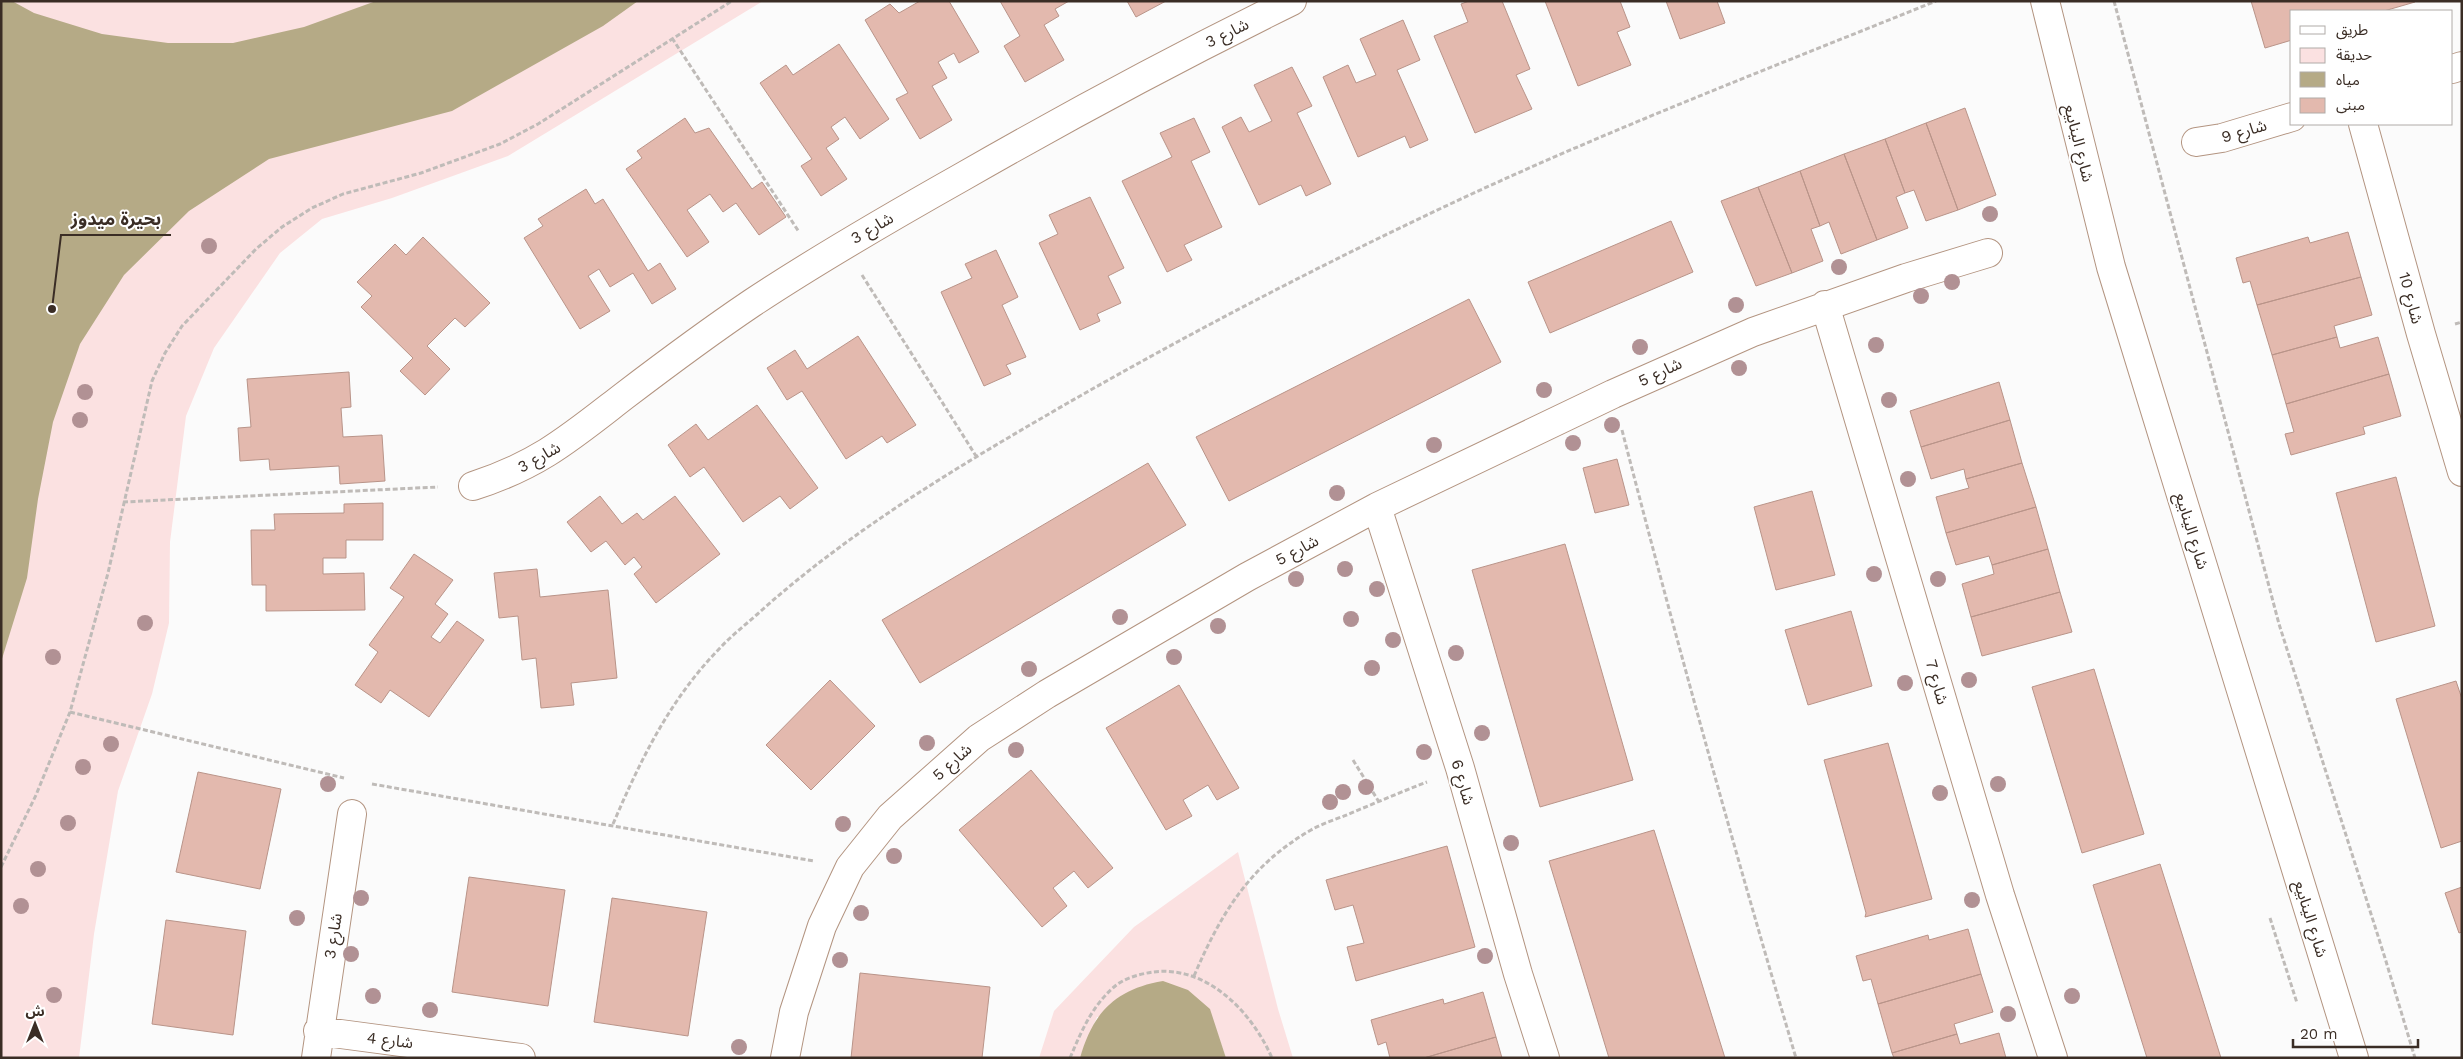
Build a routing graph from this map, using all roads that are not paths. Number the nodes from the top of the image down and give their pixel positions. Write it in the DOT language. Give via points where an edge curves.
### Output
graph roads {
  1 [pos="1292,1"];
  2 [pos="2044,1"];
  3 [pos="2290,119"];
  4 [pos="2363,125"];
  5 [pos="2196,142"];
  6 [pos="1988,253"];
  7 [pos="1825,305"];
  8 [pos="2462,472"];
  9 [pos="473,486"];
  10 [pos="1378,507"];
  11 [pos="352,814"];
  12 [pos="317,1044"];
  13 [pos="521,1058"];
  14 [pos="785,1058"];
  15 [pos="1545,1058"];
  16 [pos="2053,1058"];
  17 [pos="2354,1058"];
  1 -- 9 [label="street, شارع 3" via="1188,52 843,245 687,348 562,445 512,472"];
  2 -- 17 [label="street, شارع الينابيع" via="2111,266"];
  3 -- 5 [label="street, شارع 9"];
  4 -- 8 [label="street, شارع 10"];
  6 -- 7 [label="street, شارع 5"];
  7 -- 10 [label="street, شارع 5" via="1613,394"];
  7 -- 16 [label="street, شارع 7" via="2000,895"];
  10 -- 14 [label="street, شارع 5" via="1247,577 1047,694 979,738 890,817 850,867 822,926 794,1012"];
  10 -- 15 [label="street, شارع 6" via="1460,768"];
  11 -- 12 [label="street, شارع 3"];
  12 -- 13 [label="street, شارع 4"];
}
